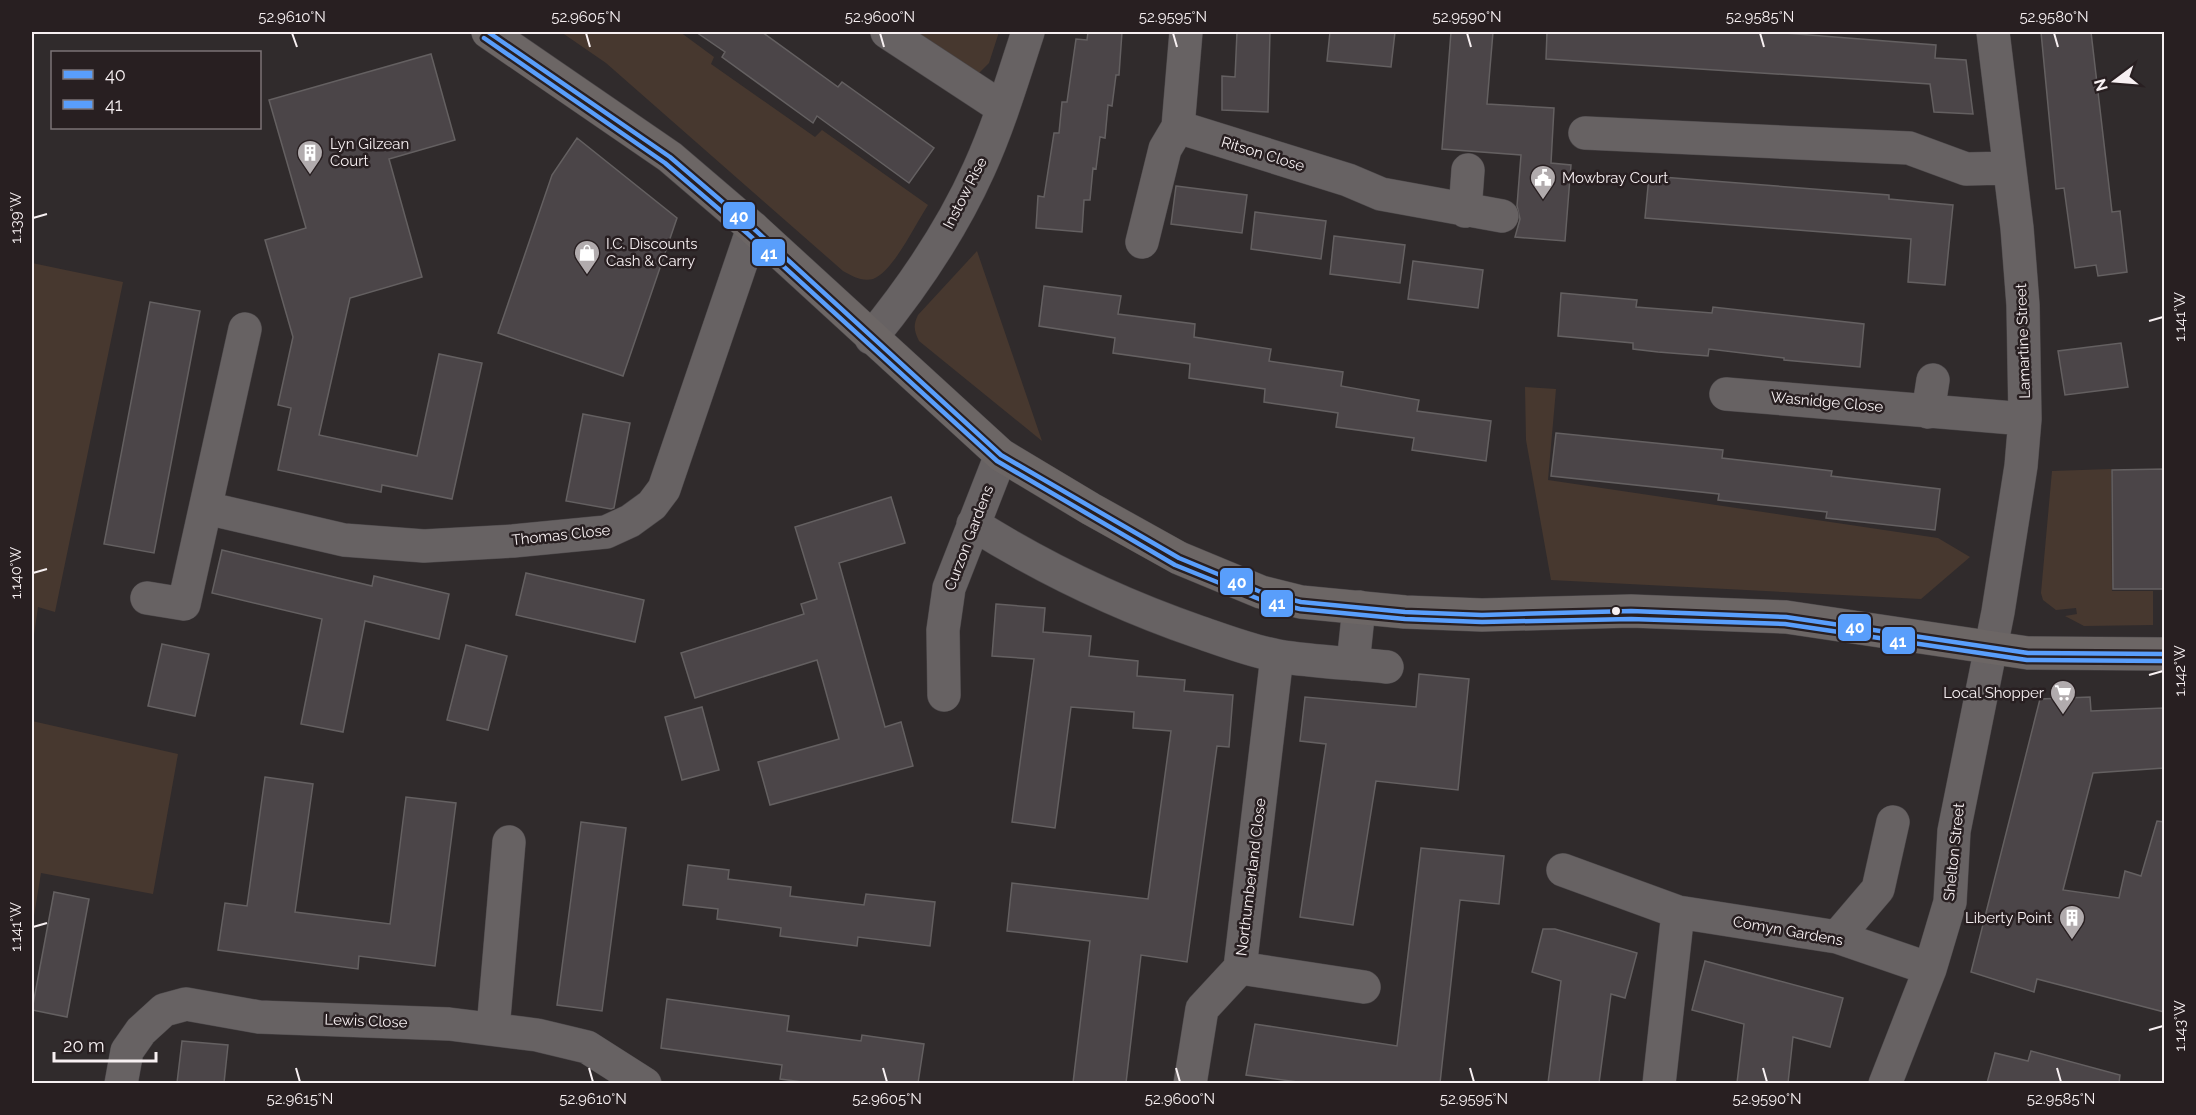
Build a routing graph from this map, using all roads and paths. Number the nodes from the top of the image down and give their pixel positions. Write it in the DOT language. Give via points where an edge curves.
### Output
graph roads {
  1 [pos="489,32"];
  2 [pos="887,32"];
  3 [pos="1028,32"];
  4 [pos="1186,32"];
  5 [pos="1993,32"];
  6 [pos="1005,102"];
  7 [pos="1178,127"];
  8 [pos="1585,134"];
  9 [pos="2008,168"];
  10 [pos="1468,170"];
  11 [pos="1465,211"];
  12 [pos="1502,216"];
  13 [pos="753,228"];
  14 [pos="1142,242"];
  15 [pos="245,329"];
  16 [pos="871,338"];
  17 [pos="1726,394"];
  18 [pos="2025,419"];
  19 [pos="1001,455"];
  20 [pos="206,508"];
  21 [pos="973,524"];
  22 [pos="147,598"];
  23 [pos="1359,607"];
  24 [pos="1990,648"];
  25 [pos="2164,654"];
  26 [pos="1277,656"];
  27 [pos="1353,664"];
  28 [pos="1387,667"];
  29 [pos="944,695"];
  30 [pos="1893,822"];
  31 [pos="508,842"];
  32 [pos="1563,870"];
  33 [pos="1678,912"];
  34 [pos="1837,937"];
  35 [pos="1240,968"];
  36 [pos="1930,969"];
  37 [pos="1364,987"];
  38 [pos="493,1029"];
  39 [pos="121,1083"];
  40 [pos="645,1083"];
  41 [pos="1190,1083"];
  42 [pos="1659,1083"];
  43 [pos="1886,1083"];
  1 -- 13 [label="street" via="670,157"];
  2 -- 6 [label="street" via="992,101"];
  3 -- 6 [label="street, Instow Rise"];
  4 -- 7 [label="street"];
  5 -- 9 [label="street, Lamartine Street"];
  6 -- 16 [label="street, Instow Rise" via="979,170 954,218"];
  7 -- 11 [label="street, Ritson Close" via="1351,168 1381,194"];
  7 -- 14 [label="street" via="1165,149"];
  8 -- 9 [label="street" via="1909,148 1966,169"];
  9 -- 18 [label="street, Lamartine Street" via="2023,305"];
  10 -- 11 [label="street"];
  11 -- 12 [label="street, Ritson Close"];
  13 -- 16 [label="street"];
  13 -- 20 [label="street, Thomas Close" via="664,489 652,505 618,529 424,546 344,540"];
  15 -- 20 [label="street"];
  16 -- 19 [label="street"];
  17 -- 18 [label="street, Wasnidge Close" via="1931,396"];
  18 -- 24 [label="street, Lamartine Street" via="2018,488"];
  19 -- 21 [label="street, Curzon Gardens"];
  19 -- 23 [label="street" via="1100,515 1224,578 1301,602"];
  20 -- 22 [label="street" via="184,604"];
  21 -- 26 [label="street" via="1030,557 1153,614 1235,645"];
  21 -- 29 [label="street, Curzon Gardens" via="949,588 943,630"];
  23 -- 24 [label="street" via="1482,615 1622,611 1786,617"];
  23 -- 27 [label="street"];
  24 -- 25 [label="street" via="2028,653"];
  24 -- 36 [label="street, Shelton Street" via="1954,831 1950,902"];
  26 -- 27 [label="street"];
  26 -- 35 [label="street, Northumberland Close"];
  27 -- 28 [label="street"];
  30 -- 34 [label="street" via="1878,889"];
  31 -- 38 [label="street"];
  32 -- 33 [label="street, Comyn Gardens"];
  33 -- 34 [label="street, Comyn Gardens"];
  33 -- 42 [label="street"];
  34 -- 36 [label="street, Comyn Gardens"];
  35 -- 37 [label="street"];
  35 -- 41 [label="street, Northumberland Close" via="1202,1009"];
  36 -- 43 [label="street, Shelton Street"];
  38 -- 39 [label="street, Lewis Close" via="259,1017 186,1004 164,1010 141,1031 127,1051"];
  38 -- 40 [label="street, Lewis Close" via="587,1047"];
}
